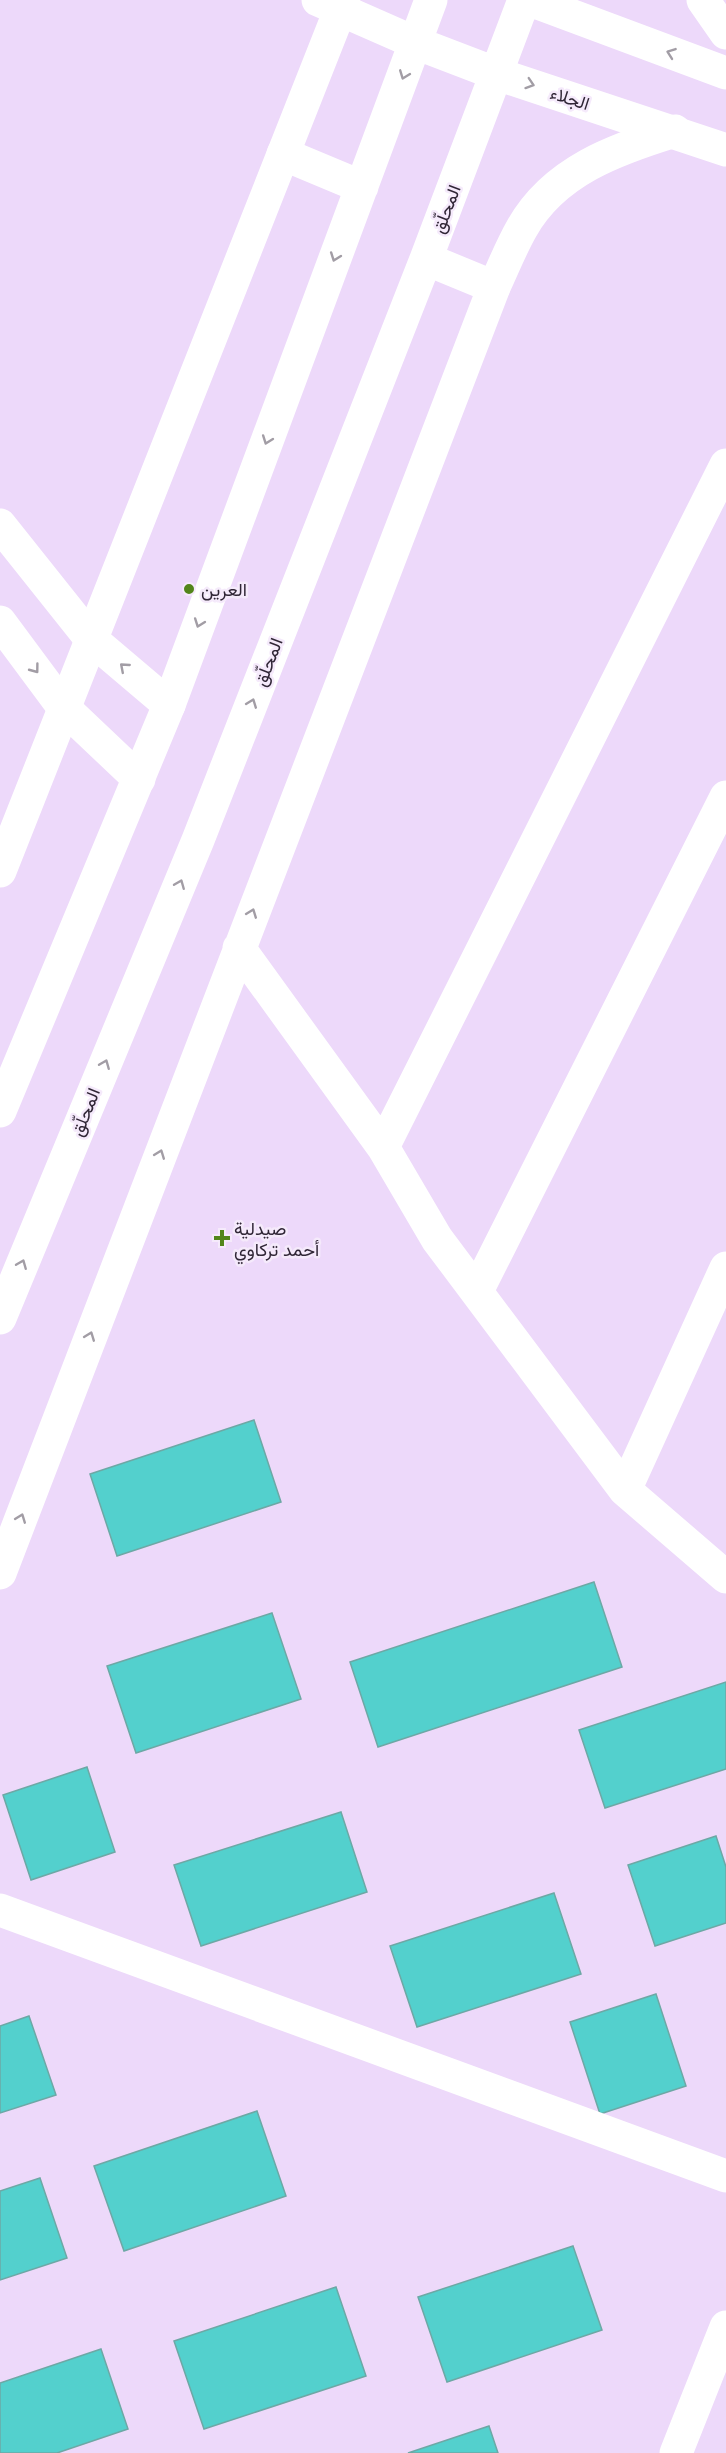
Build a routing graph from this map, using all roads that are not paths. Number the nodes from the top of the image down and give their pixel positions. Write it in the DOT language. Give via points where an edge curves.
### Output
graph roads {
  1 [pos="431,0"];
  2 [pos="524,0"];
  3 [pos="530,0"];
  4 [pos="703,0"];
  5 [pos="334,3"];
  6 [pos="726,33"];
  7 [pos="416,43"];
  8 [pos="726,73"];
  9 [pos="497,74"];
  10 [pos="675,131"];
  11 [pos="726,150"];
  12 [pos="283,154"];
  13 [pos="362,187"];
  14 [pos="426,260"];
  15 [pos="494,287"];
  16 [pos="726,465"];
  17 [pos="0,525"];
  18 [pos="0,622"];
  19 [pos="90,638"];
  20 [pos="169,705"];
  21 [pos="63,707"];
  22 [pos="139,779"];
  23 [pos="726,796"];
  24 [pos="3,856"];
  25 [pos="239,948"];
  26 [pos="0,1111"];
  27 [pos="383,1147"];
  28 [pos="726,1268"];
  29 [pos="477,1292"];
  30 [pos="0,1318"];
  31 [pos="625,1490"];
  32 [pos="0,1573"];
  33 [pos="726,1577"];
  34 [pos="0,1910"];
  35 [pos="726,2176"];
  36 [pos="726,2327"];
  37 [pos="676,2453"];
  1 -- 7 [label="main road"];
  2 -- 9 [label="main road, المحلّق"];
  8 -- 3 [label="main road, one-way"];
  4 -- 6 [label="main road"];
  5 -- 7 [label="main road, الجلاء"];
  5 -- 12 [label="main road"];
  7 -- 9 [label="main road, الجلاء"];
  7 -- 13 [label="main road, one-way"];
  9 -- 10 [label="main road, الجلاء, one-way"];
  9 -- 14 [label="main road, المحلّق"];
  10 -- 11 [label="main road, الجلاء"];
  10 -- 15 [label="main road" via="626,146 586,165 551,192 522,227"];
  12 -- 13 [label="main road"];
  12 -- 19 [label="main road"];
  13 -- 20 [label="main road, one-way"];
  14 -- 15 [label="main road"];
  30 -- 14 [label="main road, المحلّق, one-way" via="198,840"];
  25 -- 15 [label="main road, one-way"];
  16 -- 27 [label="main road"];
  17 -- 19 [label="main road"];
  18 -- 21 [label="main road, one-way"];
  20 -- 19 [label="main road, one-way"];
  19 -- 21 [label="main road"];
  20 -- 22 [label="main road"];
  21 -- 22 [label="main road"];
  21 -- 24 [label="main road"];
  22 -- 26 [label="main road"];
  23 -- 29 [label="main road"];
  25 -- 27 [label="main road"];
  32 -- 25 [label="main road, one-way"];
  27 -- 29 [label="main road" via="437,1239"];
  28 -- 31 [label="main road"];
  29 -- 31 [label="main road"];
  31 -- 33 [label="main road"];
  34 -- 35 [label="main road"];
  36 -- 37 [label="main road"];
}
